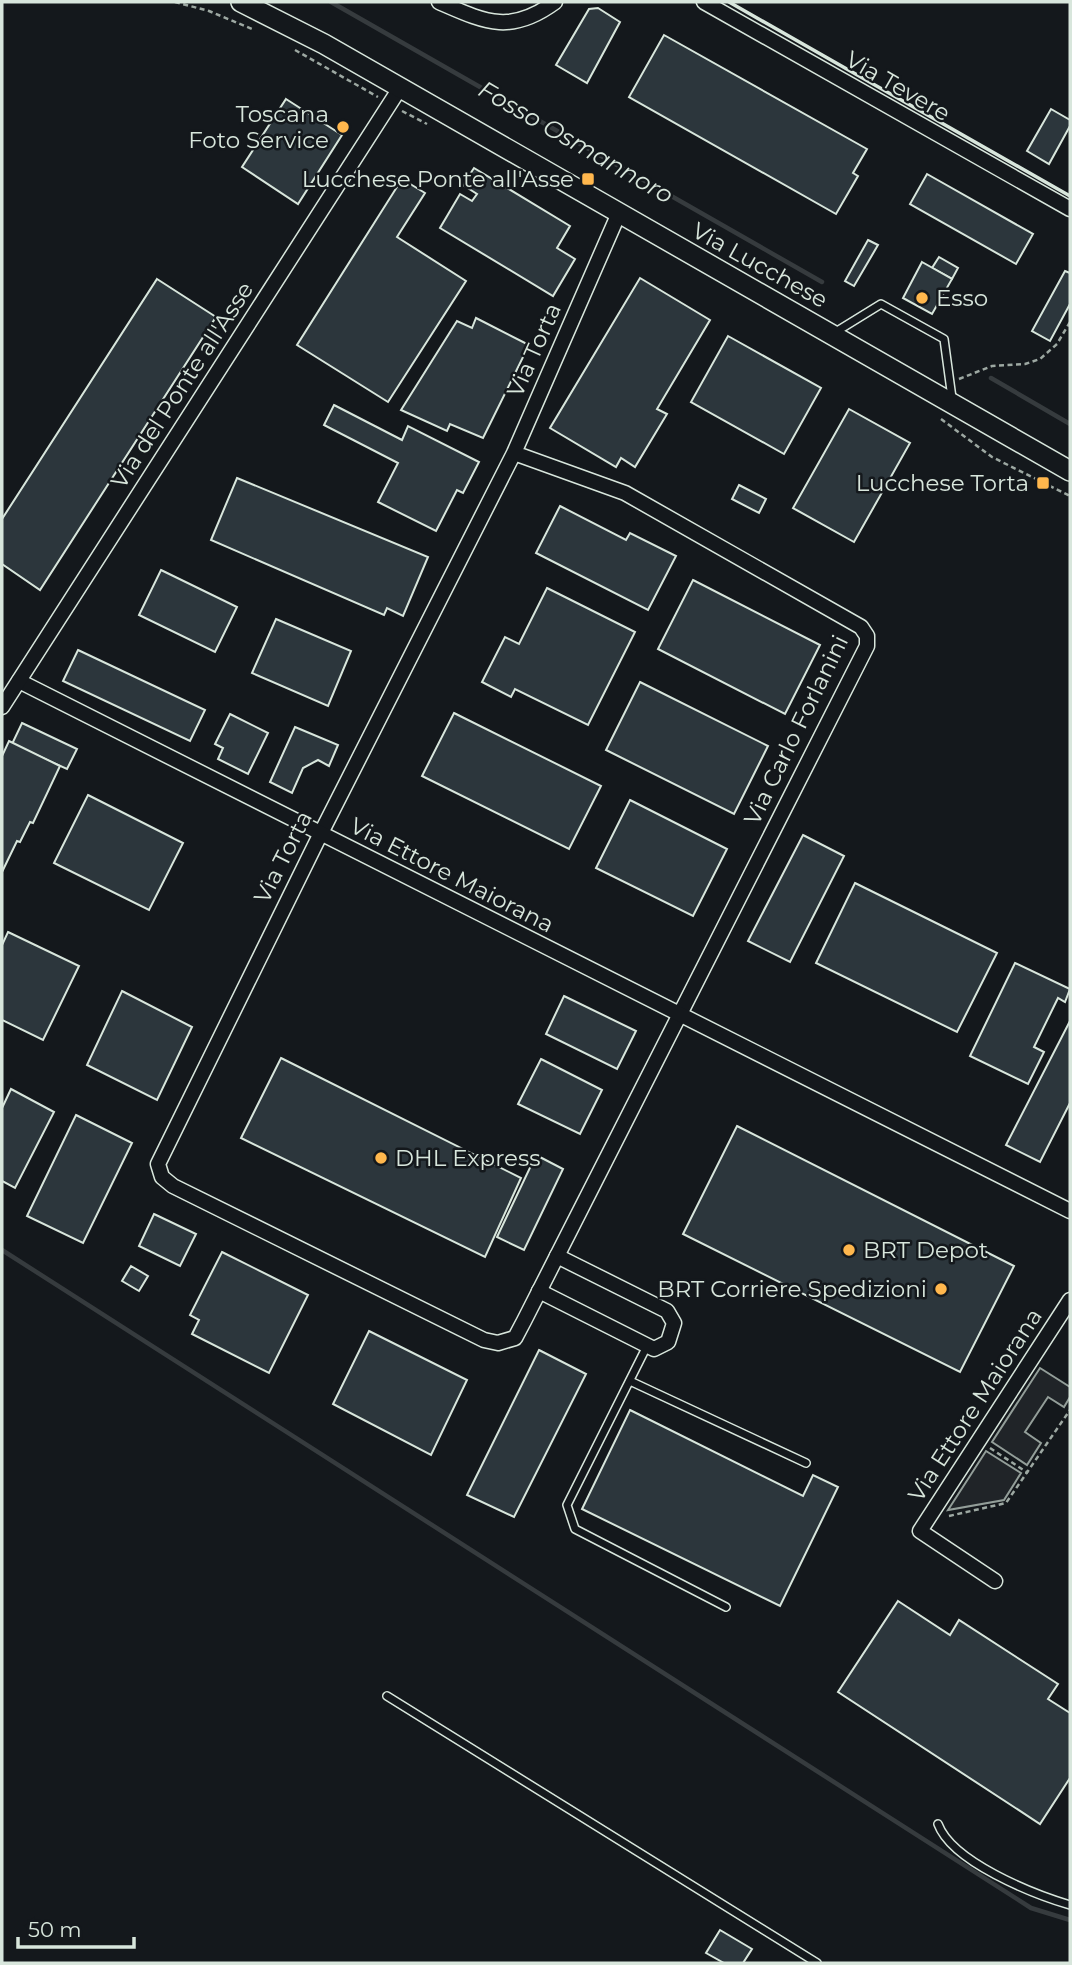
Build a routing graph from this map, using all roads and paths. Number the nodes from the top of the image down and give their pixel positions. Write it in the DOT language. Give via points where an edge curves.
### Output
graph roads {
  1 [pos="241,2"];
  2 [pos="439,2"];
  3 [pos="555,2"];
  4 [pos="704,2"];
  5 [pos="400,88"];
  6 [pos="1070,209"];
  7 [pos="619,214"];
  8 [pos="1070,321"];
  9 [pos="833,334"];
  10 [pos="951,393"];
  11 [pos="932,411"];
  12 [pos="514,453"];
  13 [pos="1070,471"];
  14 [pos="1070,496"];
  15 [pos="19,681"];
  16 [pos="2,707"];
  17 [pos="320,835"];
  18 [pos="678,1014"];
  19 [pos="1070,1211"];
  20 [pos="557,1256"];
  21 [pos="539,1291"];
  22 [pos="1070,1300"];
  23 [pos="647,1346"];
  24 [pos="629,1381"];
  25 [pos="1070,1410"];
  26 [pos="978,1440"];
  27 [pos="806,1463"];
  28 [pos="1028,1473"];
  29 [pos="927,1521"];
  30 [pos="995,1581"];
  31 [pos="726,1607"];
  32 [pos="387,1696"];
  33 [pos="938,1824"];
  34 [pos="1070,1905"];
  35 [pos="817,1963"];
  1 -- 5 [label="main road, Via Lucchese"];
  2 -- 3 [label="street" via="480,19 510,24"];
  4 -- 6 [label="street, Via Tevere"];
  5 -- 7 [label="main road, Via Lucchese"];
  5 -- 15 [label="street, Via del Ponte all'Asse"];
  7 -- 9 [label="main road, Via Lucchese"];
  7 -- 12 [label="street, Via Torta"];
  8 -- 10 [label="path" via="1057,344 1040,359 992,366"];
  9 -- 10 [label="main road, Via Lucchese"];
  9 -- 10 [label="lane" via="881,304 944,339"];
  10 -- 13 [label="main road, Via Lucchese"];
  11 -- 14 [label="path" via="992,457"];
  12 -- 17 [label="street, Via Torta"];
  12 -- 18 [label="street, Via Carlo Forlanini" via="625,494 862,627 867,636 867,646"];
  15 -- 16 [label="street, Via del Ponte all'Asse"];
  15 -- 17 [label="street, Via Ettore Maiorana"];
  17 -- 18 [label="street, Via Ettore Maiorana"];
  17 -- 21 [label="street, Via Torta" via="159,1157 158,1170 173,1186 484,1340 505,1343 515,1338"];
  18 -- 19 [label="street, Via Ettore Maiorana"];
  18 -- 20 [label="street"];
  20 -- 21 [label="street"];
  20 -- 23 [label="street" via="667,1311 674,1323 668,1342 654,1349"];
  21 -- 23 [label="street"];
  22 -- 26 [label="street, Via Ettore Maiorana"];
  23 -- 24 [label="lane"];
  24 -- 27 [label="lane"];
  24 -- 31 [label="lane" via="567,1505 575,1529"];
  25 -- 28 [label="path"];
  26 -- 28 [label="path"];
  26 -- 29 [label="street, Via Ettore Maiorana"];
  28 -- 29 [label="path" via="1006,1503"];
  29 -- 30 [label="street, Via Ettore Maiorana" via="920,1531"];
  32 -- 35 [label="lane"];
  33 -- 34 [label="lane" via="951,1845 1006,1880"];
}
